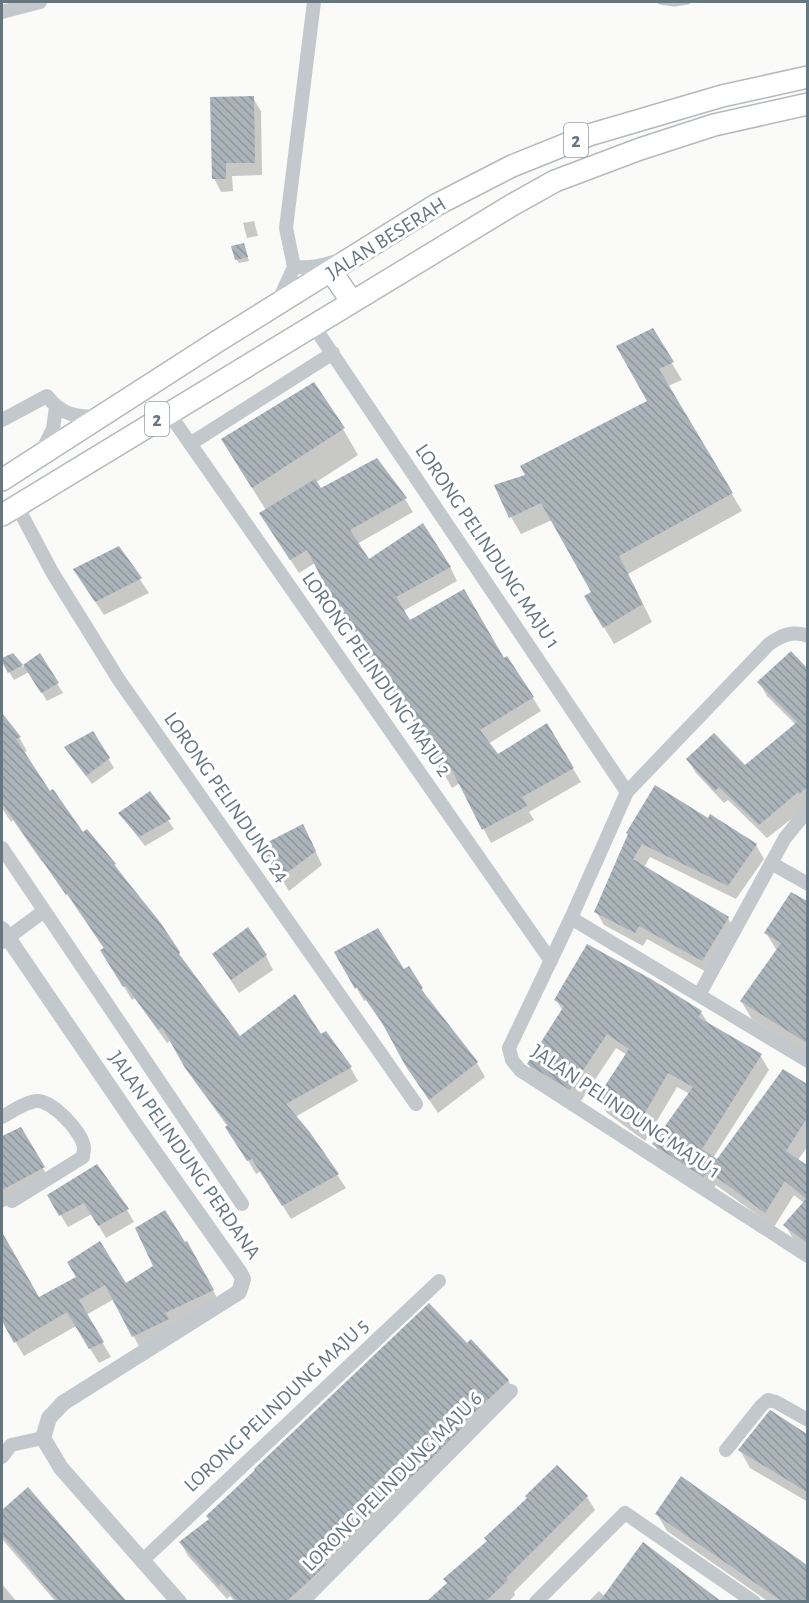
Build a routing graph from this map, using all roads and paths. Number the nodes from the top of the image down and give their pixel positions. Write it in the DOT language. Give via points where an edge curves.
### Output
graph roads {
  1 [pos="40,2"];
  2 [pos="314,2"];
  3 [pos="2,12"];
  4 [pos="807,76"];
  5 [pos="807,104"];
  6 [pos="363,250"];
  7 [pos="294,267"];
  8 [pos="331,271"];
  9 [pos="352,302"];
  10 [pos="276,306"];
  11 [pos="313,325"];
  12 [pos="333,353"];
  13 [pos="56,407"];
  14 [pos="168,412"];
  15 [pos="102,417"];
  16 [pos="2,420"];
  17 [pos="190,444"];
  18 [pos="39,457"];
  19 [pos="2,480"];
  20 [pos="9,510"];
  21 [pos="807,636"];
  22 [pos="627,792"];
  23 [pos="807,810"];
  24 [pos="2,848"];
  25 [pos="771,863"];
  26 [pos="807,884"];
  27 [pos="44,911"];
  28 [pos="571,918"];
  29 [pos="3,936"];
  30 [pos="550,961"];
  31 [pos="699,995"];
  32 [pos="807,1061"];
  33 [pos="416,1104"];
  34 [pos="2,1117"];
  35 [pos="12,1201"];
  36 [pos="242,1204"];
  37 [pos="807,1256"];
  38 [pos="439,1281"];
  39 [pos="511,1391"];
  40 [pos="807,1420"];
  41 [pos="43,1438"];
  42 [pos="726,1450"];
  43 [pos="2,1457"];
  44 [pos="143,1560"];
  45 [pos="179,1602"];
  46 [pos="302,1602"];
  47 [pos="536,1602"];
  48 [pos="754,1602"];
  1 -- 3 [label="street"];
  2 -- 7 [label="street" via="286,228"];
  4 -- 6 [label="highway, JALAN BESERAH / 2" via="589,135 454,195"];
  5 -- 9 [label="highway, JALAN BESERAH / 2" via="714,125 555,181"];
  6 -- 7 [label="street" via="324,265"];
  6 -- 8 [label="highway, JALAN BESERAH / 2"];
  7 -- 10 [label="street"];
  8 -- 9 [label="highway"];
  8 -- 10 [label="highway, JALAN BESERAH / 2"];
  9 -- 11 [label="highway, 2"];
  10 -- 15 [label="highway, JALAN BESERAH / 2"];
  11 -- 12 [label="street, LORONG PELINDUNG MAJU 1"];
  11 -- 14 [label="highway, 2"];
  12 -- 17 [label="street"];
  12 -- 22 [label="street, LORONG PELINDUNG MAJU 1"];
  13 -- 15 [label="street" via="79,416"];
  13 -- 16 [label="street" via="47,396"];
  13 -- 18 [label="street" via="53,429"];
  14 -- 17 [label="street, LORONG PELINDUNG MAJU 2"];
  14 -- 20 [label="highway, 2"];
  15 -- 18 [label="highway, JALAN BESERAH / 2"];
  17 -- 30 [label="street, LORONG PELINDUNG MAJU 2"];
  18 -- 19 [label="highway, JALAN BESERAH / 2"];
  20 -- 33 [label="street, LORONG PELINDUNG 24" via="119,680"];
  21 -- 22 [label="street" via="790,633 769,644"];
  22 -- 28 [label="street"];
  23 -- 25 [label="street"];
  24 -- 27 [label="street, JALAN PELINDUNG PERDANA"];
  25 -- 26 [label="street"];
  25 -- 31 [label="street"];
  27 -- 29 [label="street"];
  27 -- 36 [label="street, JALAN PELINDUNG PERDANA"];
  28 -- 30 [label="street"];
  28 -- 31 [label="street"];
  29 -- 41 [label="street, JALAN PELINDUNG PERDANA" via="243,1280 239,1292 63,1403 50,1418"];
  30 -- 37 [label="street, JALAN PELINDUNG MAJU 1" via="509,1048 520,1070"];
  31 -- 32 [label="street"];
  34 -- 35 [label="street" via="34,1101 45,1102 70,1123 84,1146 82,1157"];
  38 -- 44 [label="street, LORONG PELINDUNG MAJU 5"];
  39 -- 46 [label="street, LORONG PELINDUNG MAJU 6"];
  40 -- 42 [label="street" via="768,1400"];
  41 -- 43 [label="street" via="11,1445"];
  41 -- 44 [label="street" via="61,1468"];
  44 -- 45 [label="street"];
  47 -- 48 [label="street" via="625,1513"];
}
